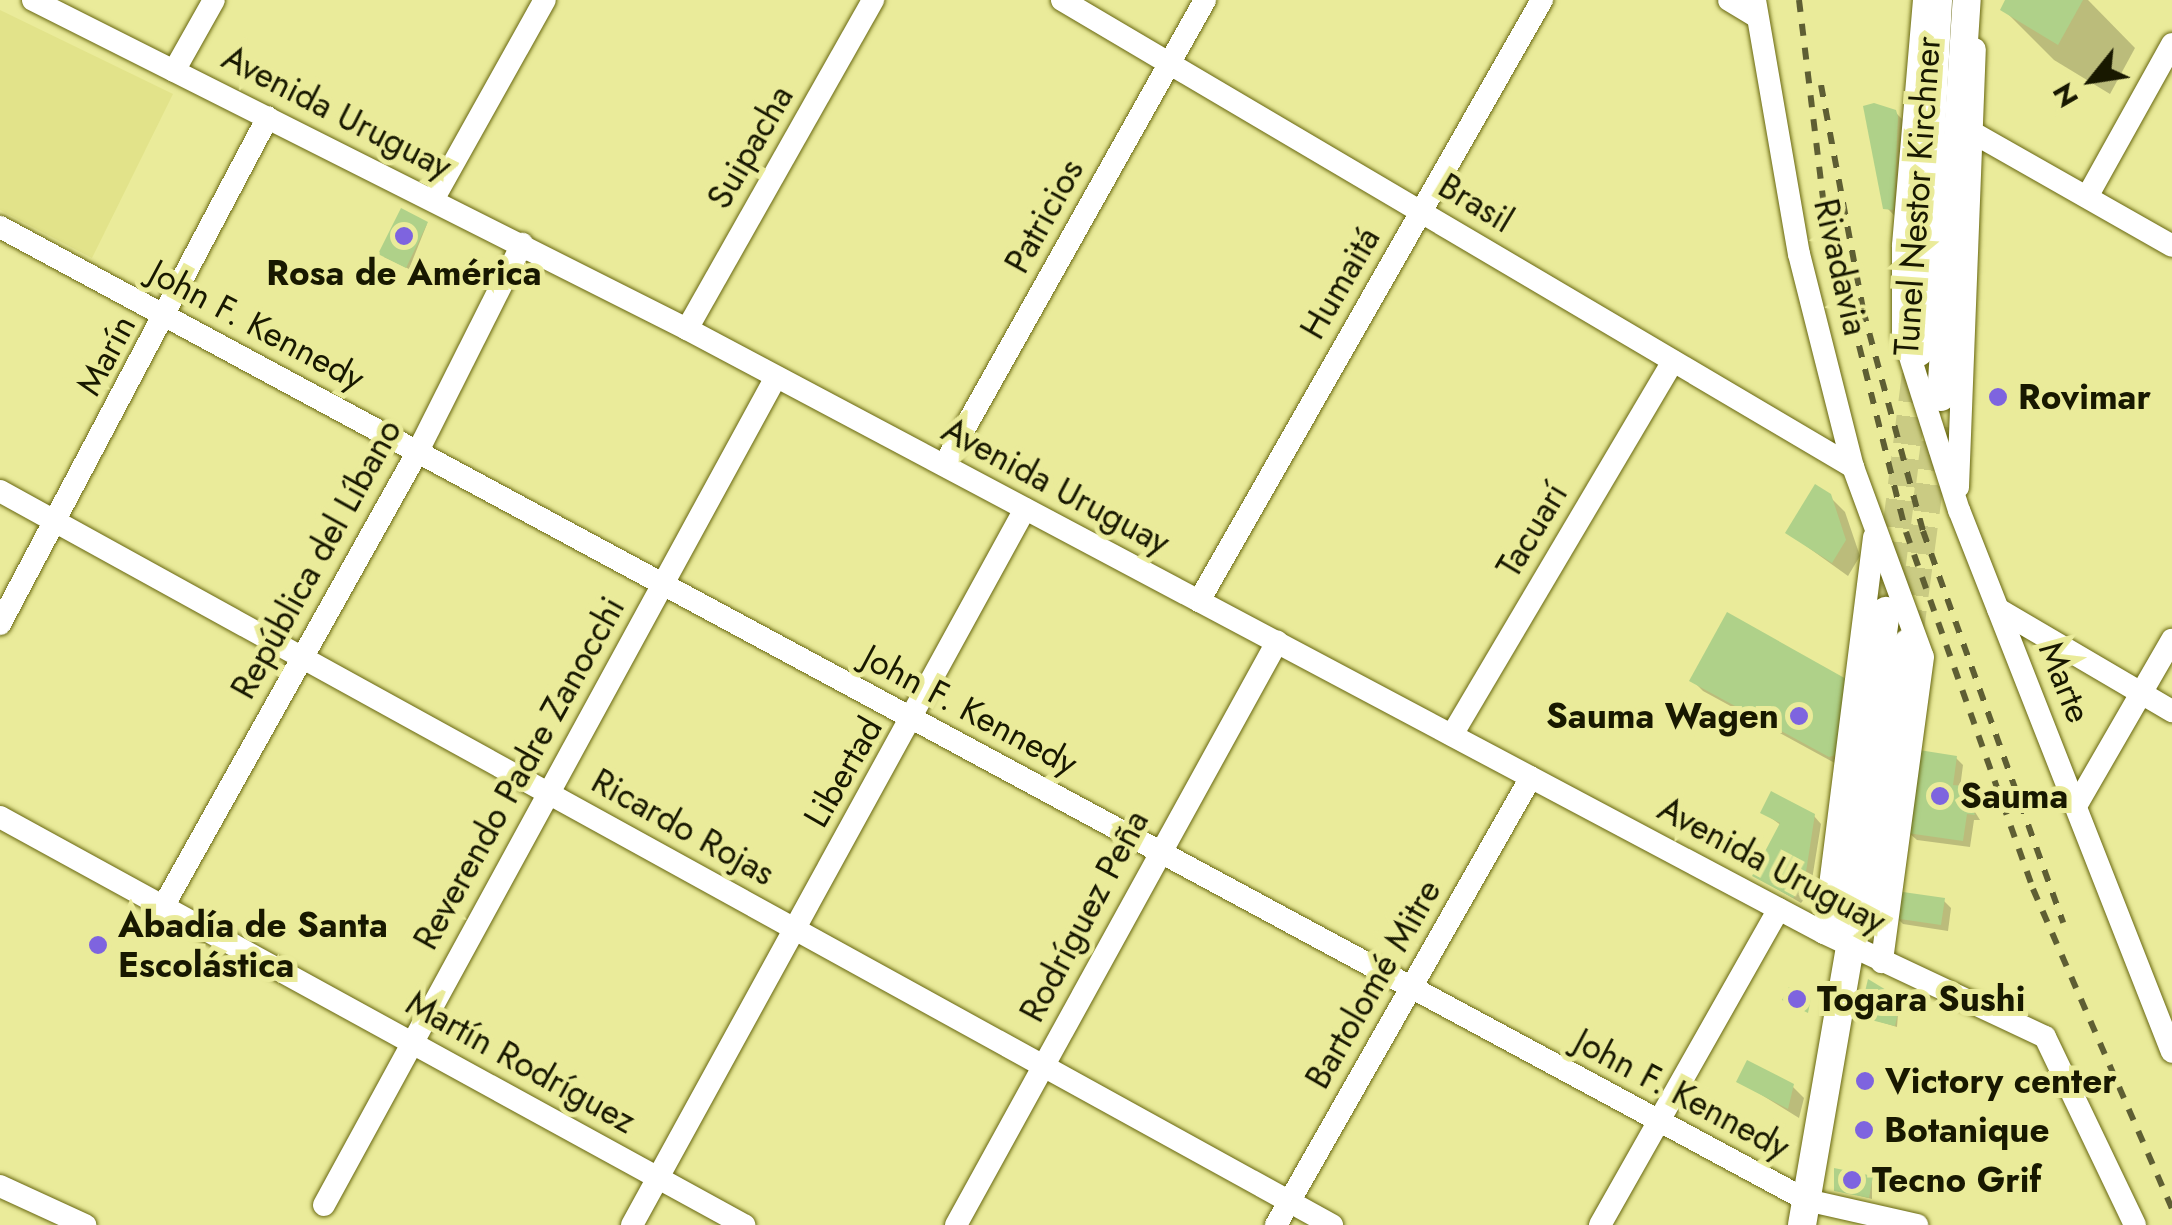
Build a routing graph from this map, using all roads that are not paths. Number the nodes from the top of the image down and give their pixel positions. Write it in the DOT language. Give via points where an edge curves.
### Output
graph roads {
  1 [pos="33,0"];
  2 [pos="214,0"];
  3 [pos="545,0"];
  4 [pos="874,0"];
  5 [pos="1062,0"];
  6 [pos="1204,0"];
  7 [pos="1542,0"];
  8 [pos="1729,0"];
  9 [pos="1924,0"];
  10 [pos="1938,0"];
  11 [pos="1971,0"];
  12 [pos="1755,8"];
  13 [pos="2172,44"];
  14 [pos="1169,63"];
  15 [pos="174,70"];
  16 [pos="268,117"];
  17 [pos="1977,135"];
  18 [pos="2086,197"];
  19 [pos="433,200"];
  20 [pos="1421,212"];
  21 [pos="0,227"];
  22 [pos="522,244"];
  23 [pos="2172,246"];
  24 [pos="167,316"];
  25 [pos="687,329"];
  26 [pos="1911,344"];
  27 [pos="1673,361"];
  28 [pos="776,376"];
  29 [pos="1941,404"];
  30 [pos="418,452"];
  31 [pos="944,466"];
  32 [pos="1853,467"];
  33 [pos="0,491"];
  34 [pos="1025,509"];
  35 [pos="1959,510"];
  36 [pos="57,522"];
  37 [pos="1875,534"];
  38 [pos="664,584"];
  39 [pos="1200,602"];
  40 [pos="1998,609"];
  41 [pos="1886,610"];
  42 [pos="0,624"];
  43 [pos="2172,640"];
  44 [pos="1276,642"];
  45 [pos="1915,650"];
  46 [pos="302,657"];
  47 [pos="2142,694"];
  48 [pos="2172,711"];
  49 [pos="914,720"];
  50 [pos="1452,735"];
  51 [pos="1531,777"];
  52 [pos="547,793"];
  53 [pos="2076,806"];
  54 [pos="0,817"];
  55 [pos="1159,851"];
  56 [pos="164,904"];
  57 [pos="1779,909"];
  58 [pos="794,928"];
  59 [pos="1824,933"];
  60 [pos="1850,946"];
  61 [pos="1882,962"];
  62 [pos="1411,988"];
  63 [pos="410,1041"];
  64 [pos="2172,1052"];
  65 [pos="1043,1066"];
  66 [pos="1658,1122"];
  67 [pos="658,1178"];
  68 [pos="0,1186"];
  69 [pos="1288,1201"];
  70 [pos="324,1205"];
  71 [pos="1804,1213"];
  72 [pos="85,1225"];
  73 [pos="632,1225"];
  74 [pos="744,1225"];
  75 [pos="956,1225"];
  76 [pos="1276,1225"];
  77 [pos="1332,1225"];
  78 [pos="1600,1225"];
  79 [pos="1917,1225"];
  80 [pos="2135,1225"];
  1 -- 15 [label="street, Avenida Uruguay"];
  2 -- 15 [label="street"];
  3 -- 19 [label="street"];
  4 -- 25 [label="street, Suipacha"];
  5 -- 14 [label="street, Brasil"];
  6 -- 14 [label="street, Patricios"];
  7 -- 20 [label="street, Humaitá"];
  8 -- 12 [label="street"];
  9 -- 26 [label="street, Marte" via="1903,246"];
  10 -- 26 [label="main road, Tunel Nestor Kirchner"];
  11 -- 17 [label="street"];
  11 -- 29 [label="main road, Tunel Nestor Kirchner"];
  12 -- 32 [label="street, Rivadavia" via="1799,254"];
  13 -- 18 [label="street"];
  14 -- 20 [label="street, Brasil"];
  14 -- 31 [label="street, Patricios"];
  15 -- 16 [label="street, Avenida Uruguay"];
  16 -- 19 [label="street, Avenida Uruguay"];
  16 -- 24 [label="street, Marín"];
  17 -- 18 [label="street"];
  17 -- 29 [label="street"];
  18 -- 23 [label="street"];
  19 -- 22 [label="street, Avenida Uruguay"];
  20 -- 27 [label="street, Brasil"];
  20 -- 39 [label="street, Humaitá"];
  21 -- 24 [label="street, John F. Kennedy"];
  22 -- 25 [label="street, Avenida Uruguay"];
  22 -- 30 [label="street, República del Líbano"];
  24 -- 30 [label="street, John F. Kennedy"];
  24 -- 36 [label="street, Marín"];
  25 -- 28 [label="street, Avenida Uruguay"];
  26 -- 29 [label="street, Marte"];
  27 -- 32 [label="street, Brasil"];
  27 -- 50 [label="street, Tacuarí"];
  28 -- 31 [label="street, Avenida Uruguay"];
  28 -- 38 [label="street, Reverendo Padre Zanocchi"];
  29 -- 35 [label="street"];
  29 -- 35 [label="street, Marte"];
  30 -- 38 [label="street, John F. Kennedy"];
  30 -- 46 [label="street, República del Líbano"];
  31 -- 34 [label="street, Avenida Uruguay"];
  32 -- 37 [label="street, Rivadavia"];
  33 -- 36 [label="street, Ricardo Rojas"];
  34 -- 39 [label="street, Avenida Uruguay"];
  34 -- 49 [label="street, Libertad"];
  35 -- 40 [label="street, Marte"];
  36 -- 42 [label="street, Marín"];
  36 -- 46 [label="street, Ricardo Rojas"];
  37 -- 45 [label="street, Rivadavia"];
  37 -- 59 [label="street"];
  38 -- 49 [label="street, John F. Kennedy"];
  38 -- 52 [label="street, Reverendo Padre Zanocchi"];
  39 -- 44 [label="street, Avenida Uruguay"];
  40 -- 47 [label="street"];
  40 -- 53 [label="street, Marte"];
  41 -- 60 [label="main road" via="1846,896"];
  43 -- 47 [label="street"];
  44 -- 50 [label="street, Avenida Uruguay"];
  44 -- 55 [label="street, Rodríguez Peña"];
  45 -- 60 [label="main road" via="1870,897"];
  45 -- 61 [label="street"];
  46 -- 52 [label="street, Ricardo Rojas"];
  46 -- 56 [label="street, República del Líbano"];
  47 -- 48 [label="street"];
  47 -- 53 [label="street"];
  49 -- 55 [label="street, John F. Kennedy"];
  49 -- 58 [label="street, Libertad"];
  50 -- 51 [label="street, Avenida Uruguay"];
  51 -- 57 [label="street, Avenida Uruguay"];
  51 -- 62 [label="street, Bartolomé Mitre"];
  52 -- 58 [label="street, Ricardo Rojas"];
  52 -- 63 [label="street, Reverendo Padre Zanocchi"];
  53 -- 64 [label="street, Marte"];
  54 -- 56 [label="street, Martín Rodríguez"];
  55 -- 62 [label="street, John F. Kennedy"];
  55 -- 65 [label="street, Rodríguez Peña"];
  56 -- 63 [label="street, Martín Rodríguez"];
  57 -- 59 [label="street, Avenida Uruguay"];
  57 -- 66 [label="street"];
  58 -- 65 [label="street, Ricardo Rojas"];
  58 -- 67 [label="street, Libertad"];
  59 -- 60 [label="street, Avenida Uruguay"];
  60 -- 61 [label="street, Avenida Uruguay"];
  60 -- 71 [label="main road"];
  61 -- 80 [label="street, Avenida Uruguay" via="2045,1037"];
  62 -- 66 [label="street, John F. Kennedy"];
  62 -- 69 [label="street, Bartolomé Mitre"];
  63 -- 67 [label="street, Martín Rodríguez"];
  63 -- 70 [label="street, Reverendo Padre Zanocchi"];
  65 -- 69 [label="street, Ricardo Rojas"];
  65 -- 75 [label="street, Rodríguez Peña"];
  66 -- 71 [label="street, John F. Kennedy"];
  66 -- 78 [label="street"];
  67 -- 73 [label="street, Libertad"];
  67 -- 74 [label="street, Martín Rodríguez"];
  68 -- 72 [label="street"];
  69 -- 76 [label="street, Bartolomé Mitre"];
  69 -- 77 [label="street, Ricardo Rojas"];
  71 -- 79 [label="street, John F. Kennedy"];
}
